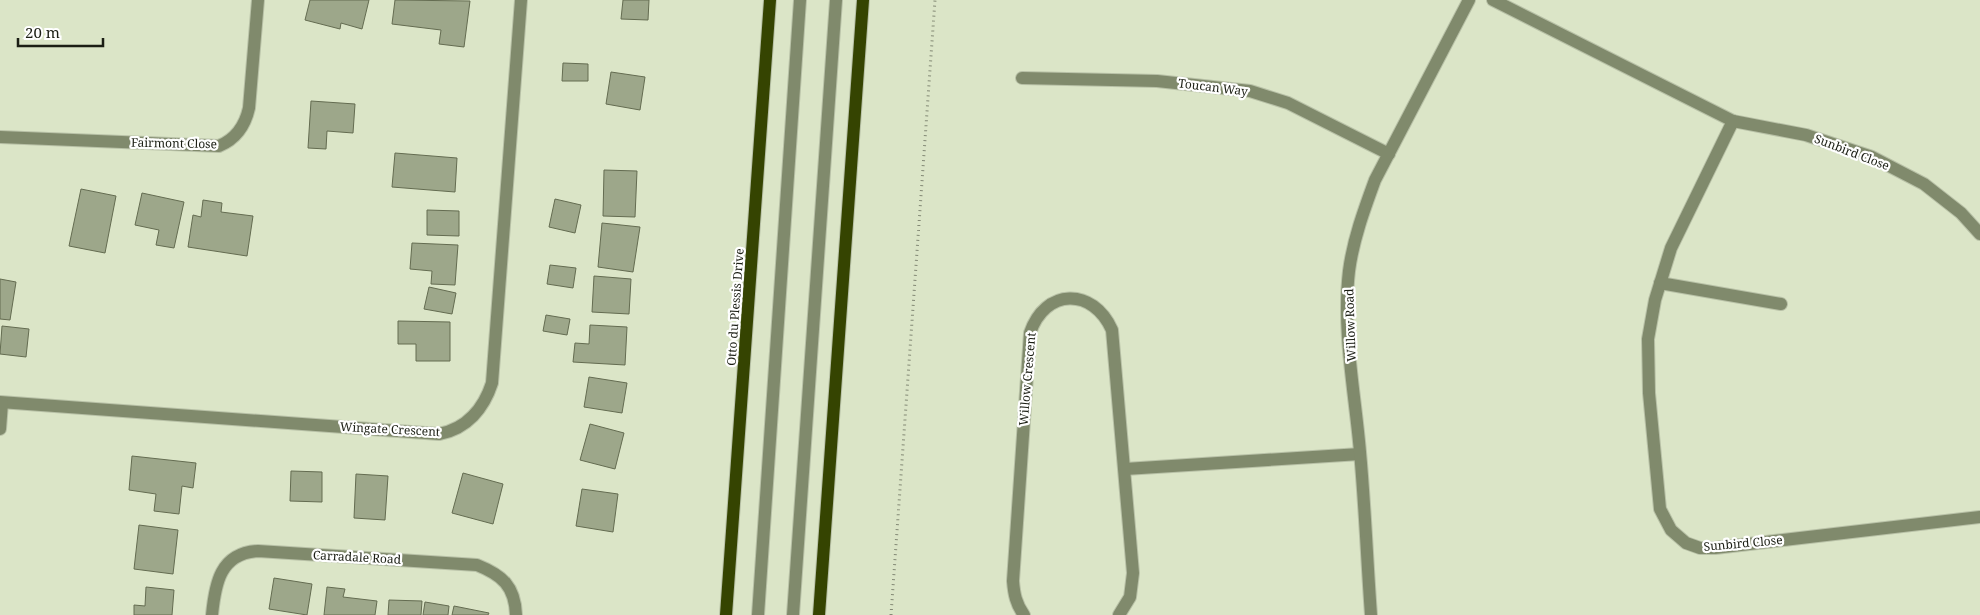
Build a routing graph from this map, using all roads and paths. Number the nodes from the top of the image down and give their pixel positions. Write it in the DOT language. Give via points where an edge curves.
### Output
graph roads {
  1 [pos="258,0"];
  2 [pos="521,0"];
  3 [pos="770,0"];
  4 [pos="800,0"];
  5 [pos="836,0"];
  6 [pos="863,0"];
  7 [pos="935,0"];
  8 [pos="1469,0"];
  9 [pos="1493,0"];
  10 [pos="1022,78"];
  11 [pos="1733,121"];
  12 [pos="0,137"];
  13 [pos="1390,154"];
  14 [pos="1980,234"];
  15 [pos="1660,283"];
  16 [pos="1781,304"];
  17 [pos="1,403"];
  18 [pos="0,429"];
  19 [pos="1360,454"];
  20 [pos="1125,469"];
  21 [pos="1980,517"];
  22 [pos="212,615"];
  23 [pos="516,615"];
  24 [pos="726,615"];
  25 [pos="758,615"];
  26 [pos="793,615"];
  27 [pos="819,615"];
  28 [pos="891,615"];
  29 [pos="1024,615"];
  30 [pos="1119,615"];
  31 [pos="1371,615"];
  1 -- 12 [label="street, Fairmont Close" via="249,108 246,121 227,142 219,146"];
  2 -- 17 [label="street, Wingate Crescent" via="492,383 488,396 472,418 450,432 439,434"];
  3 -- 24 [label="main road, Otto du Plessis Drive"];
  4 -- 25 [label="street"];
  5 -- 26 [label="street"];
  6 -- 27 [label="main road"];
  7 -- 28 [label="path"];
  8 -- 13 [label="street, Willow Road"];
  9 -- 11 [label="street, Sunbird Close"];
  10 -- 13 [label="street, Toucan Way" via="1157,81 1250,92 1288,103"];
  11 -- 14 [label="street, Sunbird Close" via="1806,135 1872,157 1924,184 1961,213"];
  11 -- 15 [label="street, Sunbird Close" via="1671,248"];
  13 -- 19 [label="street, Willow Road" via="1364,208 1349,270 1349,342"];
  15 -- 16 [label="street"];
  15 -- 21 [label="street, Sunbird Close" via="1648,339 1649,393 1660,509 1679,538 1692,546 1716,548"];
  17 -- 18 [label="street"];
  19 -- 20 [label="street"];
  19 -- 31 [label="street, Willow Road"];
  20 -- 29 [label="street, Willow Crescent" via="1112,330 1100,309 1090,303 1078,299 1056,301 1039,314 1030,333 1013,581 1014,595"];
  20 -- 30 [label="street, Willow Crescent" via="1133,585"];
  22 -- 23 [label="street, Carradale Road" via="214,590 224,568 244,551 477,565 496,573 507,584 516,602"];
}
